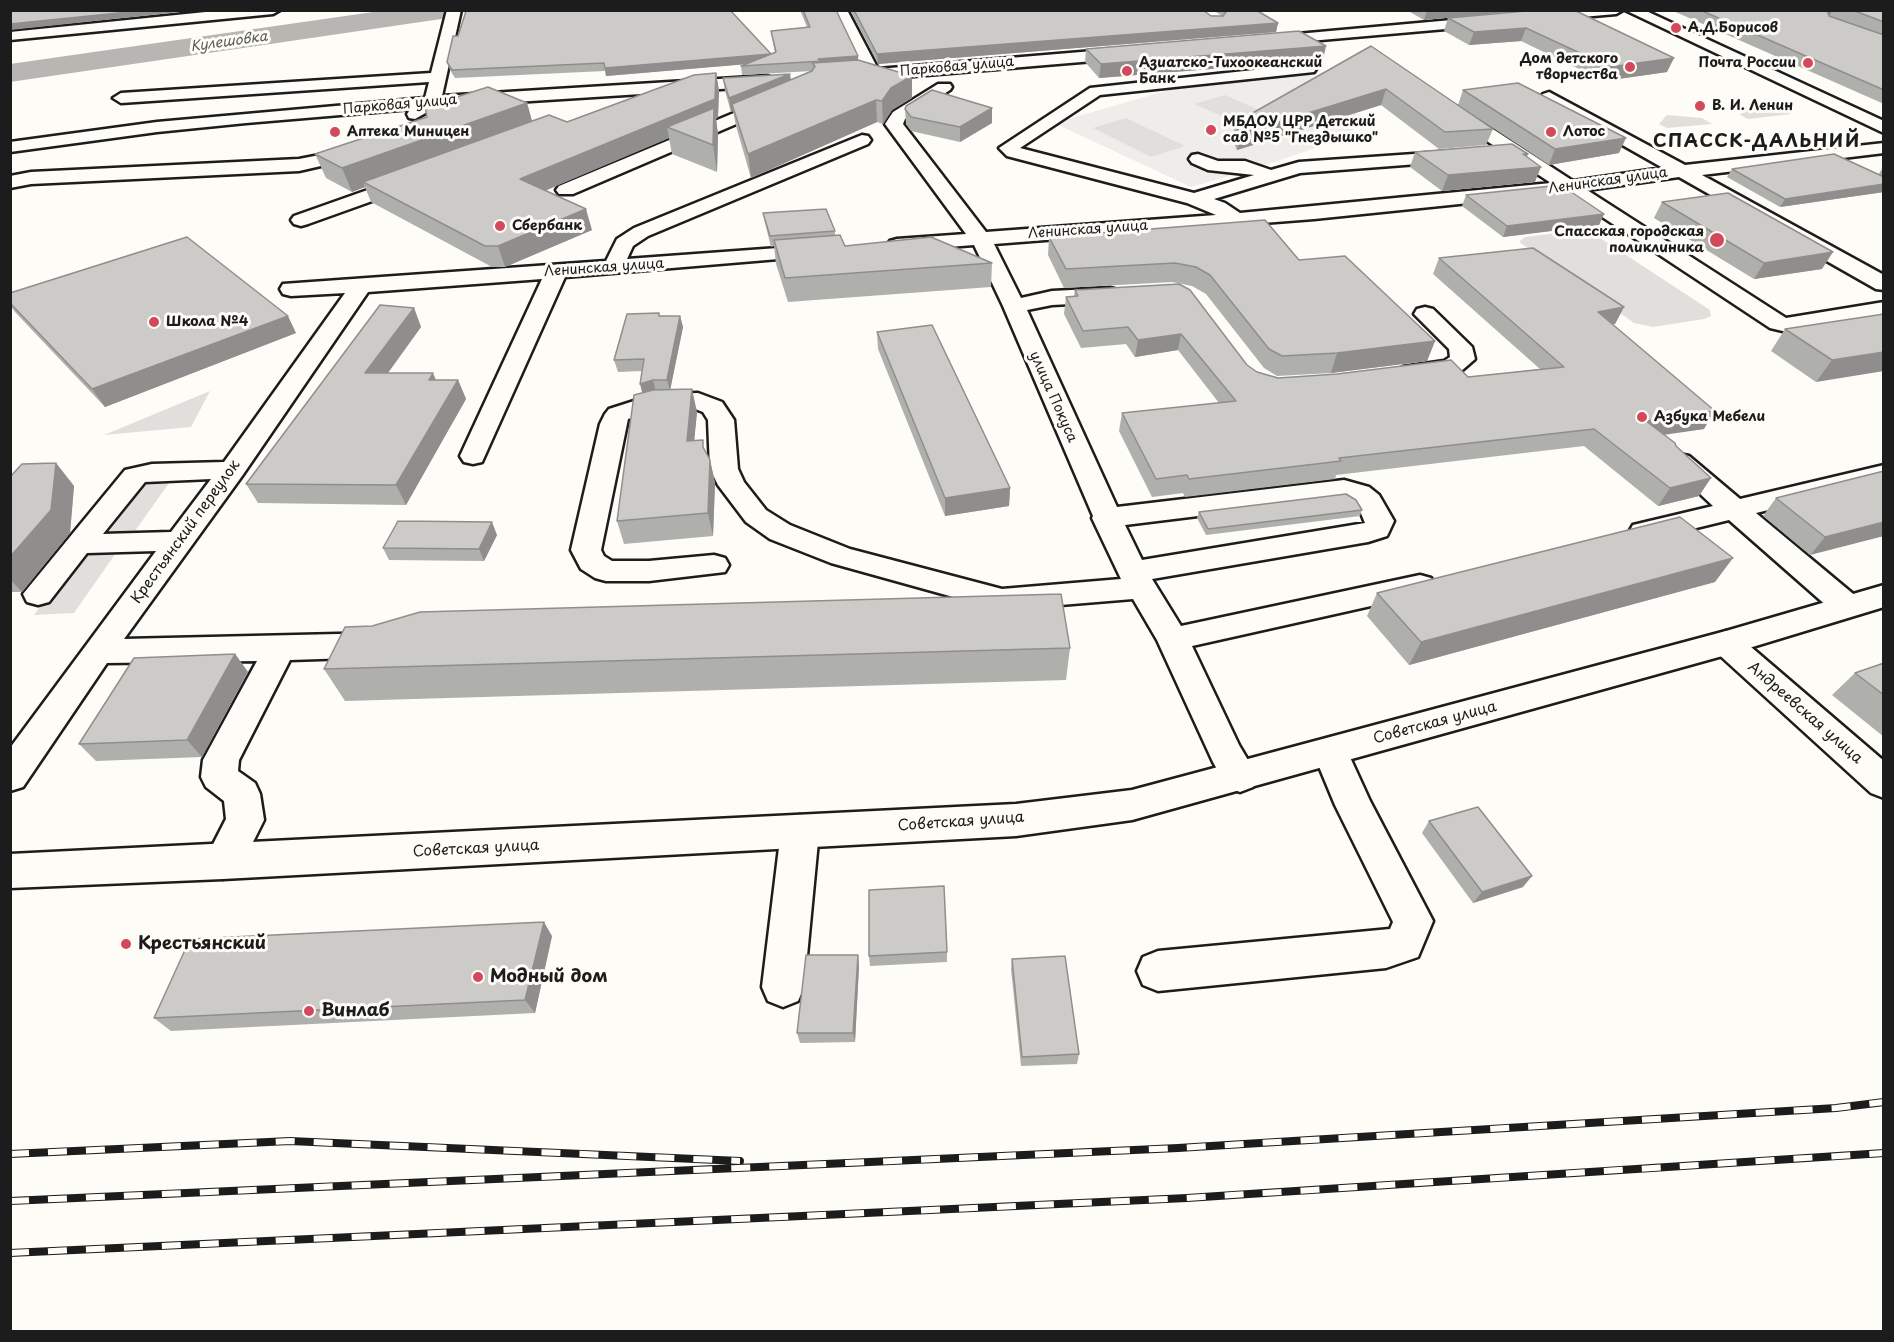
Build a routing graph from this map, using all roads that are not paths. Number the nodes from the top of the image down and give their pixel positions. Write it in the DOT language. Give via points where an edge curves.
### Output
graph roads {
  1 [pos="273,10"];
  2 [pos="840,10"];
  3 [pos="1616,10"];
  4 [pos="1632,10"];
  5 [pos="452,17"];
  6 [pos="10,36"];
  7 [pos="1147,51"];
  8 [pos="982,66"];
  9 [pos="873,74"];
  10 [pos="844,77"];
  11 [pos="438,78"];
  12 [pos="262,88"];
  13 [pos="519,96"];
  14 [pos="1549,97"];
  15 [pos="121,98"];
  16 [pos="1437,101"];
  17 [pos="432,102"];
  18 [pos="540,111"];
  19 [pos="246,118"];
  20 [pos="397,125"];
  21 [pos="1884,128"];
  22 [pos="380,136"];
  23 [pos="862,140"];
  24 [pos="10,147"];
  25 [pos="1884,148"];
  26 [pos="1511,151"];
  27 [pos="1198,159"];
  28 [pos="1684,171"];
  29 [pos="423,176"];
  30 [pos="1272,177"];
  31 [pos="10,182"];
  32 [pos="1568,187"];
  33 [pos="566,190"];
  34 [pos="1194,199"];
  35 [pos="1314,213"];
  36 [pos="1235,219"];
  37 [pos="301,220"];
  38 [pos="981,239"];
  39 [pos="874,247"];
  40 [pos="838,250"];
  41 [pos="613,268"];
  42 [pos="556,272"];
  43 [pos="1883,283"];
  44 [pos="361,286"];
  45 [pos="291,289"];
  46 [pos="1128,294"];
  47 [pos="1014,306"];
  48 [pos="1884,309"];
  49 [pos="1425,315"];
  50 [pos="1386,375"];
  51 [pos="473,456"];
  52 [pos="1679,462"];
  53 [pos="232,470"];
  54 [pos="1884,473"];
  55 [pos="1737,510"];
  56 [pos="1106,518"];
  57 [pos="1620,538"];
  58 [pos="179,542"];
  59 [pos="78,544"];
  60 [pos="714,565"];
  61 [pos="1446,579"];
  62 [pos="1136,580"];
  63 [pos="38,594"];
  64 [pos="1884,596"];
  65 [pos="1000,599"];
  66 [pos="905,603"];
  67 [pos="1847,606"];
  68 [pos="411,638"];
  69 [pos="1173,639"];
  70 [pos="1726,643"];
  71 [pos="280,649"];
  72 [pos="98,651"];
  73 [pos="1332,752"];
  74 [pos="10,777"];
  75 [pos="1240,777"];
  76 [pos="1882,779"];
  77 [pos="800,831"];
  78 [pos="223,862"];
  79 [pos="10,871"];
  80 [pos="1158,971"];
  81 [pos="783,987"];
  1 -- 6 [label="street"];
  2 -- 9 [label="street"];
  3 -- 34 [label="street" via="1258,42 1316,71 1096,91 1008,148"];
  4 -- 21 [label="street"];
  5 -- 11 [label="street"];
  7 -- 8 [label="street, Парковая улица"];
  8 -- 9 [label="street, Парковая улица"];
  8 -- 38 [label="street, улица Покуса" via="899,116 894,124"];
  9 -- 10 [label="street, Парковая улица"];
  11 -- 12 [label="street"];
  11 -- 17 [label="street"];
  12 -- 15 [label="street"];
  12 -- 19 [label="street"];
  13 -- 17 [label="street, Парковая улица"];
  13 -- 18 [label="street"];
  13 -- 33 [label="street, Парковая улица" via="790,87"];
  14 -- 28 [label="street"];
  16 -- 26 [label="street"];
  17 -- 19 [label="street, Парковая улица"];
  17 -- 20 [label="street"];
  19 -- 24 [label="street, Парковая улица"];
  22 -- 31 [label="street" via="341,156 298,165"];
  23 -- 41 [label="street" via="641,232 624,243"];
  25 -- 28 [label="street, Ленинская улица"];
  26 -- 30 [label="street" via="1299,168"];
  26 -- 32 [label="street"];
  27 -- 30 [label="street" via="1215,166 1257,168"];
  28 -- 32 [label="street, Ленинская улица"];
  28 -- 43 [label="street"];
  29 -- 37 [label="street"];
  30 -- 34 [label="street"];
  30 -- 35 [label="street"];
  32 -- 35 [label="street, Ленинская улица"];
  32 -- 48 [label="street" via="1778,323 1786,325"];
  34 -- 36 [label="street" via="1218,207"];
  35 -- 36 [label="street, Ленинская улица"];
  36 -- 38 [label="street, Ленинская улица"];
  38 -- 39 [label="street, Ленинская улица"];
  38 -- 47 [label="street, улица Покуса"];
  40 -- 41 [label="street, Ленинская улица"];
  41 -- 42 [label="street, Ленинская улица"];
  42 -- 44 [label="street, Ленинская улица"];
  42 -- 51 [label="street"];
  44 -- 45 [label="street, Ленинская улица"];
  44 -- 53 [label="street, Крестьянский переулок"];
  46 -- 47 [label="street" via="1052,298"];
  47 -- 56 [label="street, улица Покуса"];
  49 -- 50 [label="street" via="1460,347 1463,359 1451,367"];
  52 -- 55 [label="street"];
  53 -- 58 [label="street, Крестьянский переулок"];
  53 -- 59 [label="street" via="135,476"];
  54 -- 55 [label="street"];
  55 -- 57 [label="street"];
  55 -- 67 [label="street"];
  56 -- 62 [label="street, улица Покуса"];
  56 -- 62 [label="street" via="1344,489 1369,501 1380,521 1377,529 1368,533"];
  58 -- 59 [label="street"];
  58 -- 72 [label="street, Крестьянский переулок"];
  59 -- 63 [label="street"];
  60 -- 65 [label="street" via="606,571 592,562 586,550 618,414 656,402 698,401 713,407 721,420 724,469 756,516 780,532 841,556"];
  61 -- 69 [label="street"];
  62 -- 65 [label="street"];
  62 -- 69 [label="street, улица Покуса"];
  64 -- 67 [label="street, Советская улица"];
  65 -- 66 [label="street"];
  67 -- 70 [label="street, Советская улица"];
  68 -- 71 [label="street" via="390,644"];
  69 -- 75 [label="street, улица Покуса"];
  70 -- 73 [label="street, Советская улица"];
  70 -- 76 [label="street, Андреевская улица"];
  71 -- 72 [label="street"];
  71 -- 78 [label="street" via="221,760 219,777 242,794 245,820"];
  72 -- 74 [label="street, Крестьянский переулок"];
  73 -- 75 [label="street, Советская улица"];
  73 -- 80 [label="street" via="1353,805 1413,921 1404,944 1386,949"];
  75 -- 77 [label="street, Советская улица" via="1132,805 1017,820"];
  77 -- 78 [label="street, Советская улица"];
  77 -- 81 [label="street"];
  78 -- 79 [label="street, Советская улица"];
}
